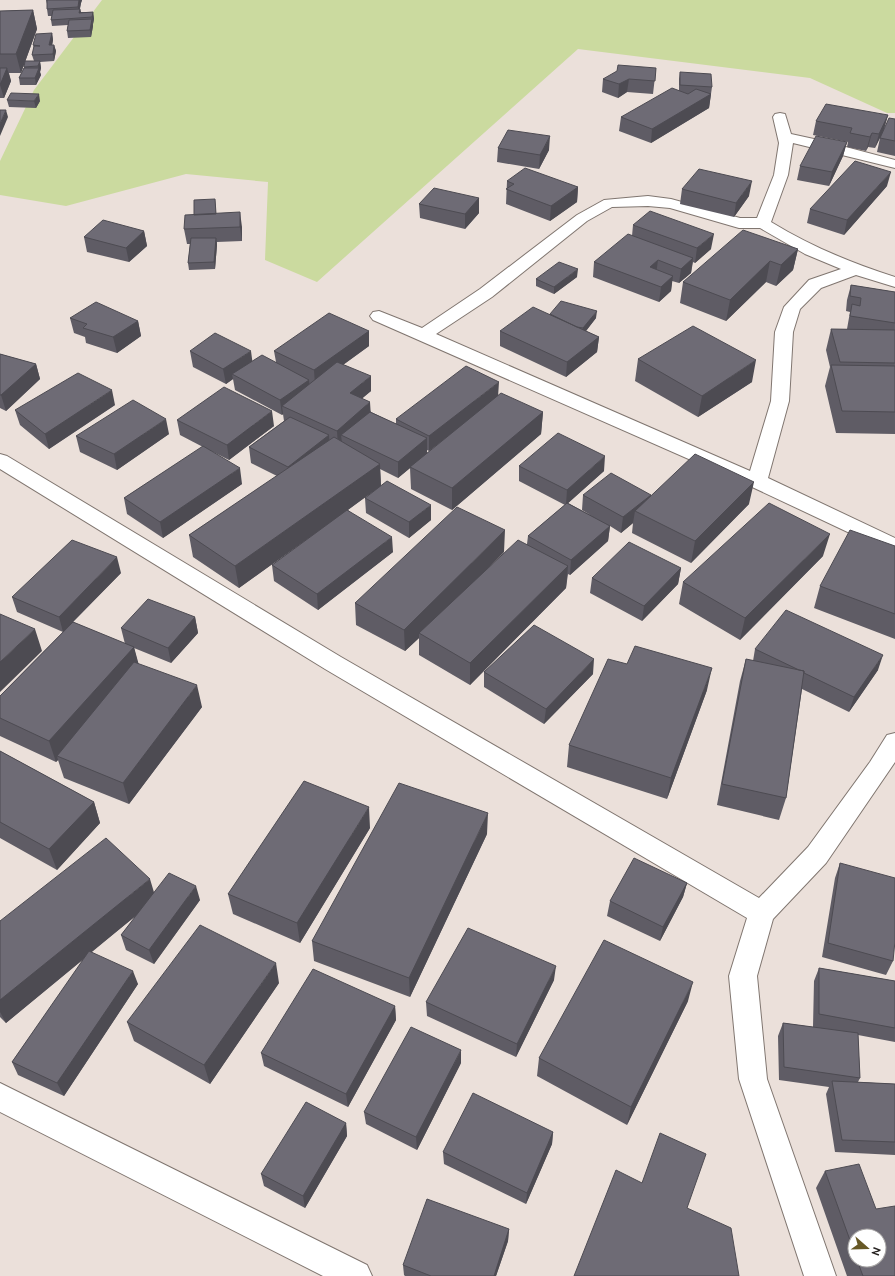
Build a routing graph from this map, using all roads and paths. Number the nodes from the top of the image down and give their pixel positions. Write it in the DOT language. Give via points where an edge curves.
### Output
graph roads {
  1 [pos="780,117"];
  2 [pos="784,137"];
  3 [pos="895,164"];
  4 [pos="763,223"];
  5 [pos="854,270"];
  6 [pos="895,282"];
  7 [pos="379,316"];
  8 [pos="422,335"];
  9 [pos="0,460"];
  10 [pos="756,481"];
  11 [pos="895,546"];
  12 [pos="895,742"];
  13 [pos="762,913"];
  14 [pos="0,1097"];
  15 [pos="356,1276"];
  16 [pos="820,1276"];
  1 -- 2 [label="street"];
  2 -- 3 [label="street"];
  2 -- 4 [label="street" via="786,143 781,175"];
  4 -- 5 [label="street" via="785,238"];
  4 -- 8 [label="street" via="739,223 656,202 609,203 582,218 486,293"];
  5 -- 6 [label="street"];
  5 -- 10 [label="street" via="816,284 792,307 784,332 780,401"];
  7 -- 8 [label="street"];
  8 -- 10 [label="street"];
  9 -- 13 [label="street" via="333,663"];
  10 -- 11 [label="street"];
  12 -- 13 [label="street" via="816,855"];
  13 -- 16 [label="street" via="743,976 753,1080"];
  14 -- 15 [label="street"];
}
